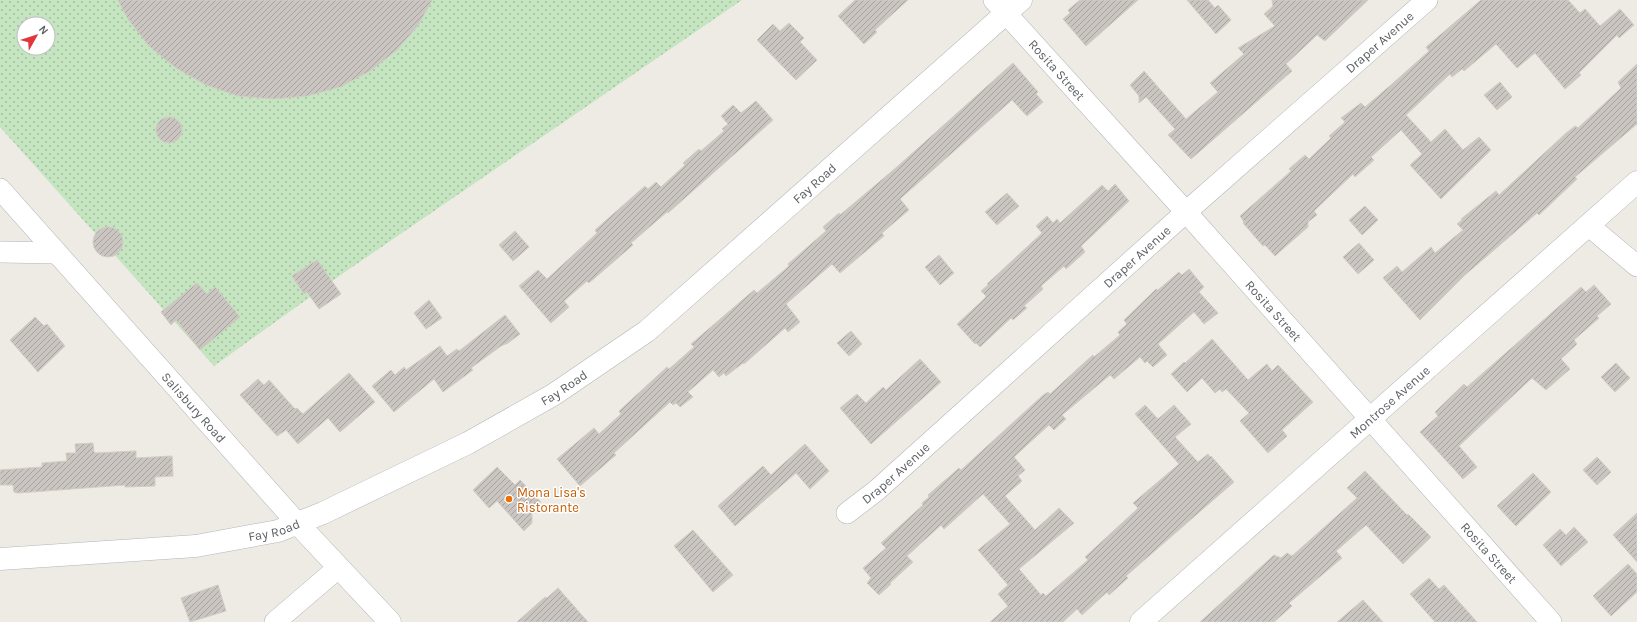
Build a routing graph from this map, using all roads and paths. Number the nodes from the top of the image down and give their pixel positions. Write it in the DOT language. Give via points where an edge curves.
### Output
graph roads {
  1 [pos="1427,0"];
  2 [pos="1007,4"];
  3 [pos="1637,182"];
  4 [pos="0,189"];
  5 [pos="1186,212"];
  6 [pos="1588,225"];
  7 [pos="0,252"];
  8 [pos="57,253"];
  9 [pos="1637,266"];
  10 [pos="1370,418"];
  11 [pos="847,513"];
  12 [pos="298,524"];
  13 [pos="0,559"];
  14 [pos="338,568"];
  15 [pos="1151,619"];
  16 [pos="275,622"];
  17 [pos="390,622"];
  18 [pos="1552,622"];
  1 -- 5 [label="street, Draper Avenue"];
  2 -- 5 [label="street, Rosita Street"];
  2 -- 12 [label="street, Fay Road" via="647,331 553,395 468,443"];
  3 -- 6 [label="street, Montrose Avenue"];
  4 -- 8 [label="street, Salisbury Road"];
  5 -- 10 [label="street, Rosita Street"];
  5 -- 11 [label="street, Draper Avenue" via="877,490"];
  6 -- 9 [label="street"];
  6 -- 10 [label="street, Montrose Avenue"];
  7 -- 8 [label="street"];
  8 -- 12 [label="street, Salisbury Road"];
  10 -- 15 [label="street, Montrose Avenue"];
  10 -- 18 [label="street, Rosita Street"];
  12 -- 13 [label="street, Fay Road" via="278,531 196,546"];
  12 -- 14 [label="street, Salisbury Road"];
  14 -- 16 [label="street"];
  14 -- 17 [label="street, Salisbury Road"];
}
